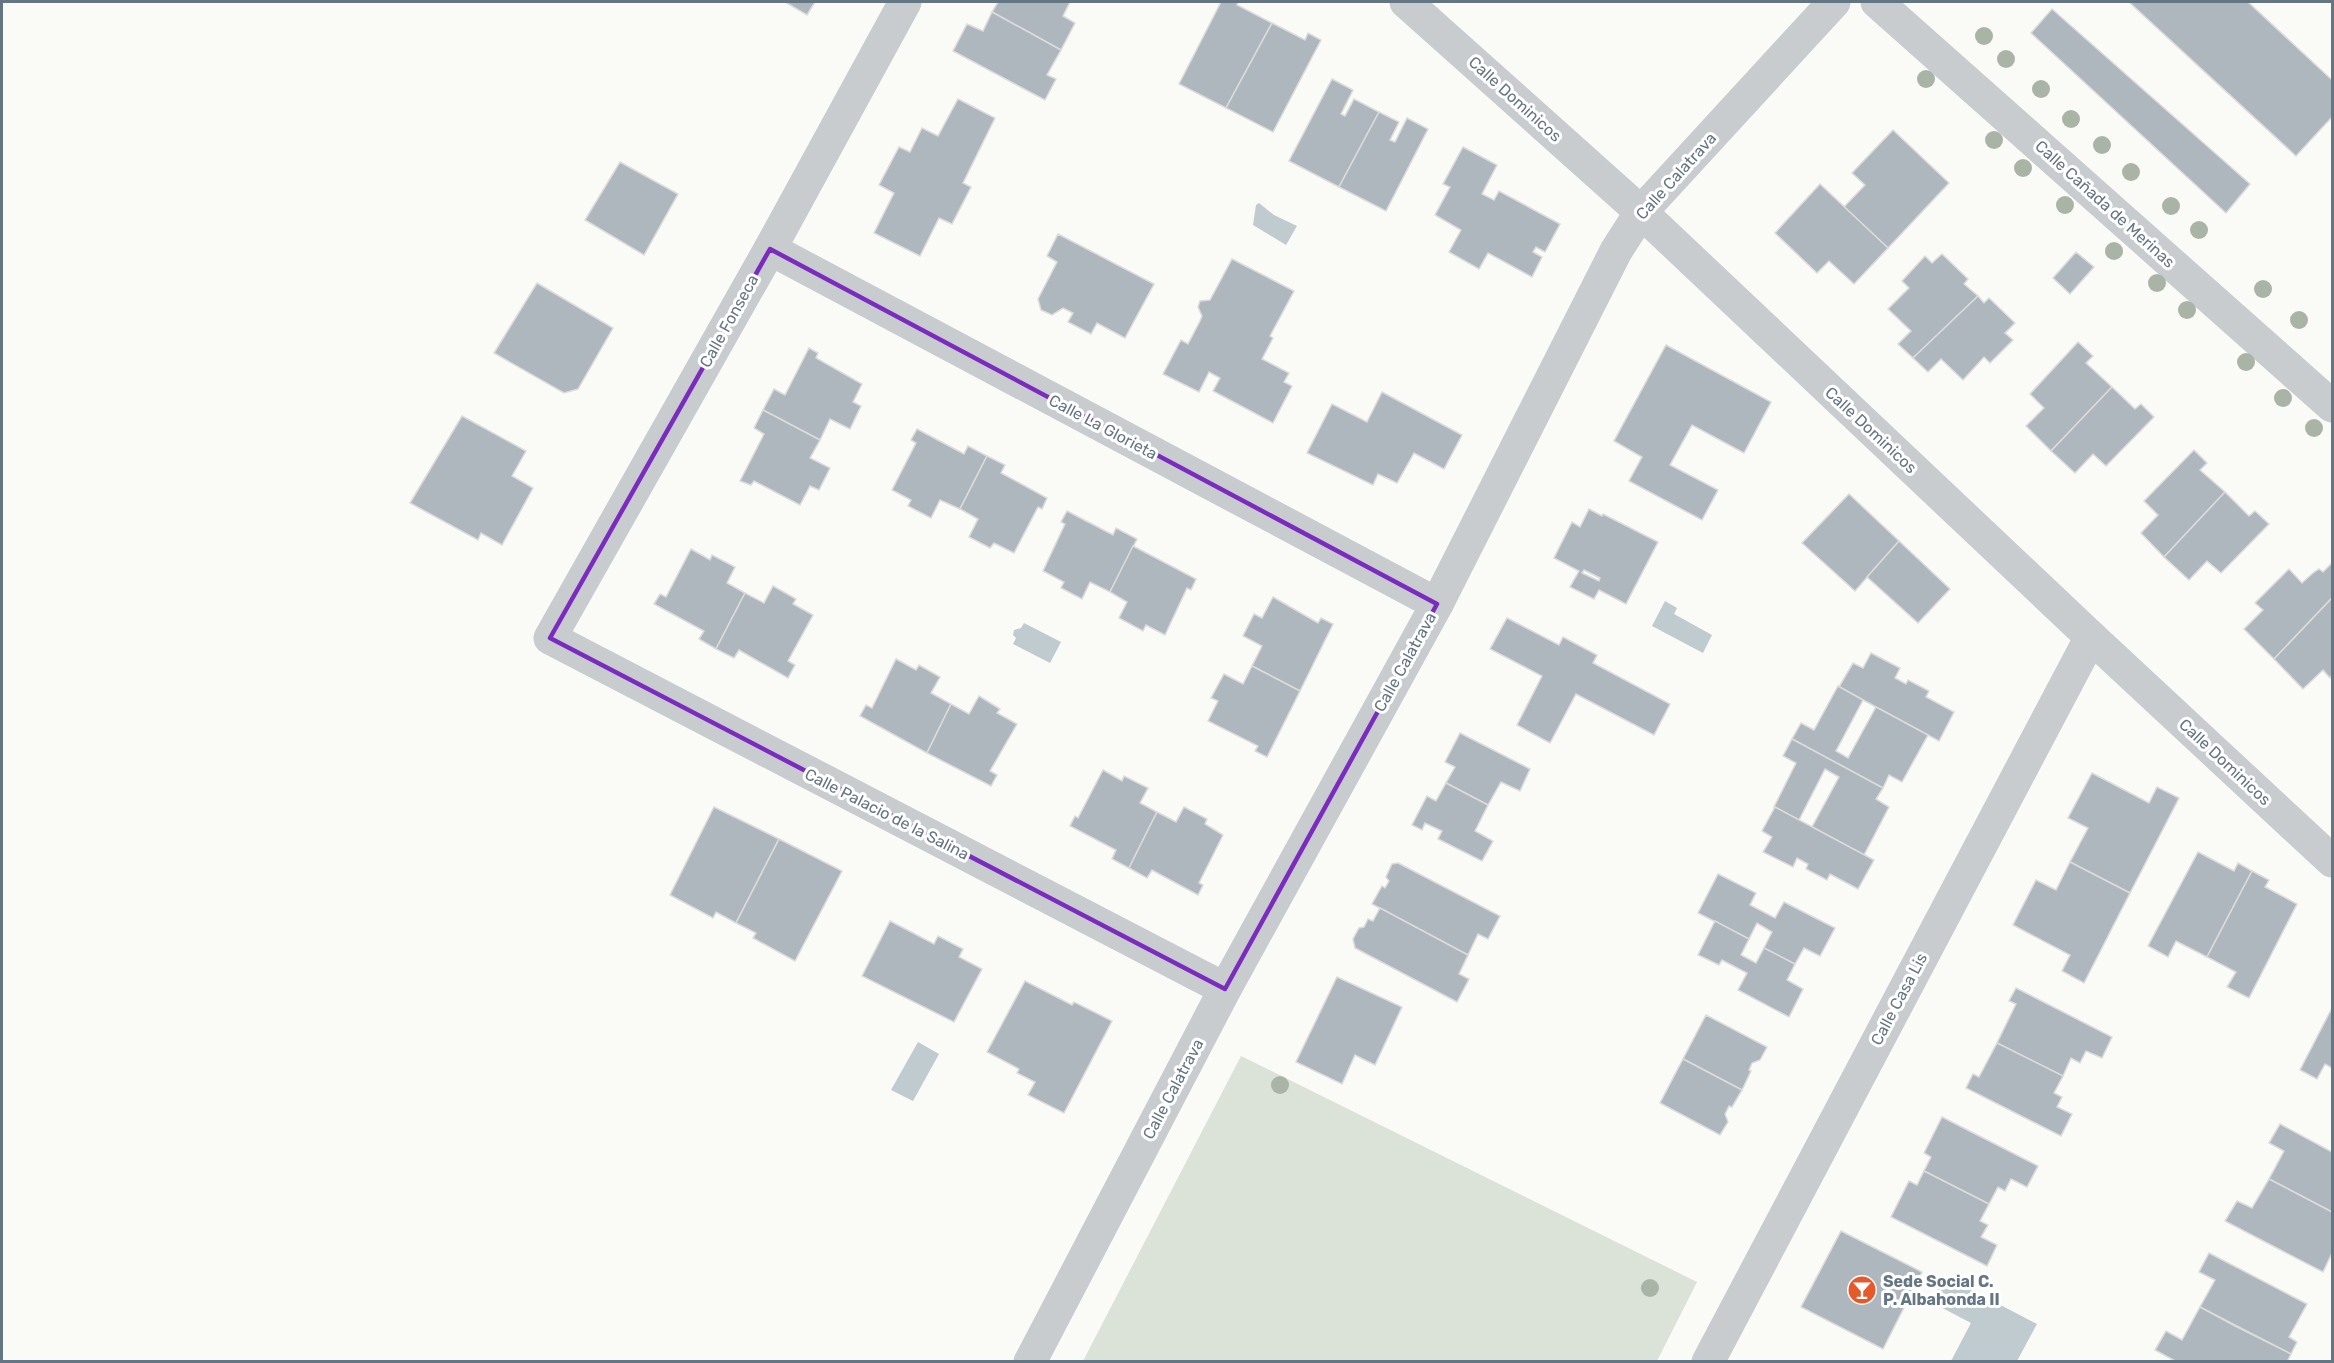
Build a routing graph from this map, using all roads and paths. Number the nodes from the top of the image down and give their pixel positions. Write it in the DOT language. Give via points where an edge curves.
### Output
graph roads {
  1 [pos="905,2"];
  2 [pos="1406,2"];
  3 [pos="1834,2"];
  4 [pos="1876,2"];
  5 [pos="1641,212"];
  6 [pos="770,249"];
  7 [pos="2332,406"];
  8 [pos="1437,604"];
  9 [pos="2091,637"];
  10 [pos="550,638"];
  11 [pos="2332,861"];
  12 [pos="1225,989"];
  13 [pos="1030,1362"];
  14 [pos="1708,1362"];
  1 -- 6 [label="street, Calle Fonseca"];
  2 -- 5 [label="street, Calle Dominicos"];
  3 -- 5 [label="street, Calle Calatrava"];
  4 -- 7 [label="street, Calle Cañada de Merinas"];
  5 -- 8 [label="street, Calle Calatrava" via="1616,251"];
  5 -- 9 [label="street, Calle Dominicos"];
  6 -- 8 [label="street, Calle La Glorieta"];
  6 -- 10 [label="street, Calle Fonseca"];
  8 -- 12 [label="street, Calle Calatrava"];
  9 -- 11 [label="street, Calle Dominicos"];
  9 -- 14 [label="street, Calle Casa Lis"];
  10 -- 12 [label="street, Calle Palacio de la Salina"];
  12 -- 13 [label="street, Calle Calatrava"];
}
